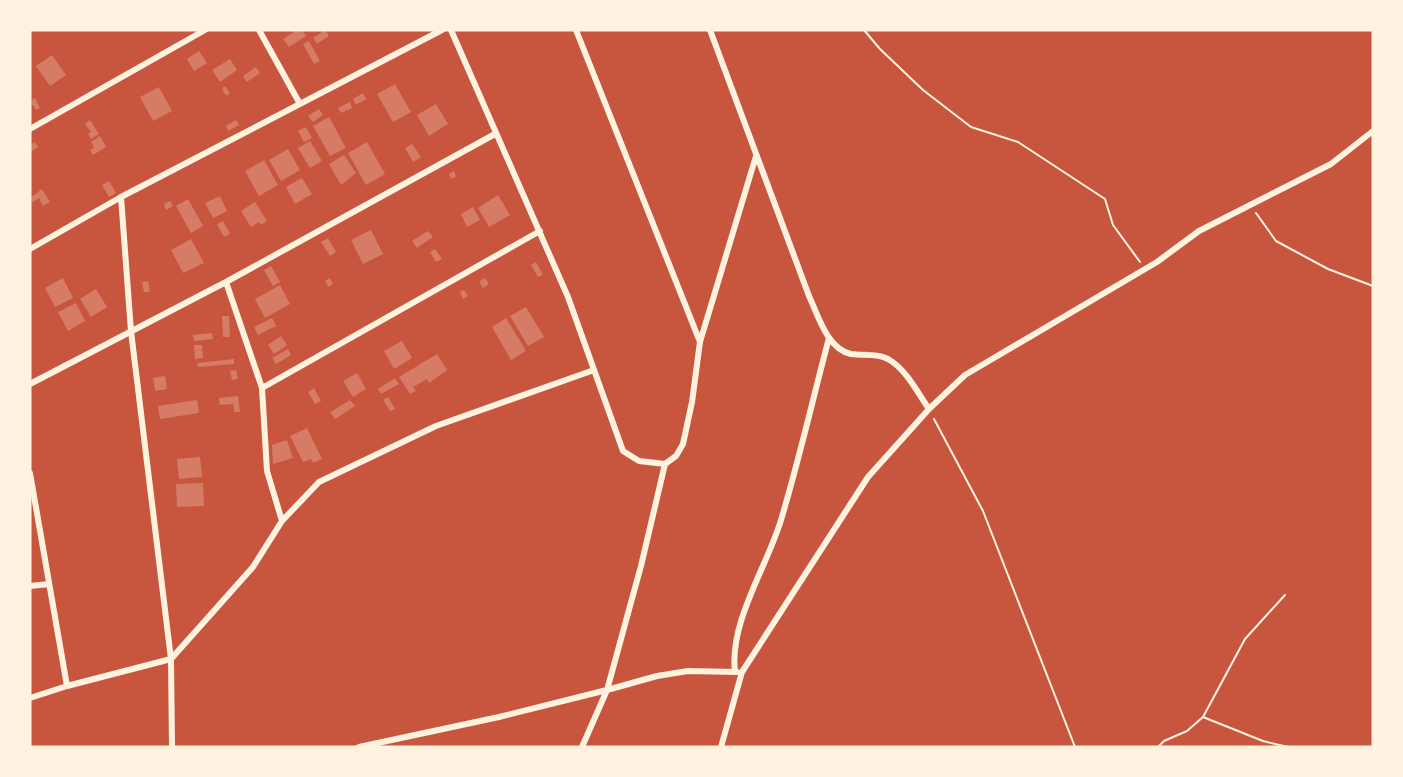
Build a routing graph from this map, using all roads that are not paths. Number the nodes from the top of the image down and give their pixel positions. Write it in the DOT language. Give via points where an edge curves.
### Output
graph roads {
  1 [pos="205,30"];
  2 [pos="259,30"];
  3 [pos="442,30"];
  4 [pos="451,30"];
  5 [pos="576,30"];
  6 [pos="710,30"];
  7 [pos="300,104"];
  8 [pos="30,129"];
  9 [pos="1373,131"];
  10 [pos="495,134"];
  11 [pos="756,155"];
  12 [pos="121,197"];
  13 [pos="540,231"];
  14 [pos="30,249"];
  15 [pos="226,282"];
  16 [pos="131,331"];
  17 [pos="829,338"];
  18 [pos="700,342"];
  19 [pos="594,370"];
  20 [pos="30,384"];
  21 [pos="262,388"];
  22 [pos="928,409"];
  23 [pos="665,464"];
  24 [pos="30,473"];
  25 [pos="282,521"];
  26 [pos="50,584"];
  27 [pos="30,586"];
  28 [pos="171,659"];
  29 [pos="739,672"];
  30 [pos="67,686"];
  31 [pos="607,690"];
  32 [pos="30,698"];
  33 [pos="172,747"];
  34 [pos="359,747"];
  35 [pos="582,747"];
  36 [pos="721,747"];
  1 -- 8 [label="street"];
  2 -- 7 [label="street"];
  3 -- 7 [label="street"];
  4 -- 10 [label="street"];
  5 -- 18 [label="street"];
  6 -- 11 [label="street"];
  7 -- 12 [label="street"];
  9 -- 22 [label="street" via="1331,164 1199,231 1145,269 965,375"];
  10 -- 13 [label="street"];
  10 -- 15 [label="street"];
  11 -- 17 [label="street" via="809,296"];
  11 -- 18 [label="street"];
  12 -- 14 [label="street"];
  12 -- 16 [label="street"];
  13 -- 19 [label="street"];
  13 -- 21 [label="street"];
  15 -- 16 [label="street"];
  15 -- 21 [label="street"];
  16 -- 20 [label="street"];
  16 -- 28 [label="street"];
  17 -- 22 [label="street" via="849,354 886,358 903,371"];
  17 -- 29 [label="street" via="780,522 736,635 734,657"];
  18 -- 23 [label="street" via="683,444"];
  19 -- 23 [label="street" via="623,451 639,461"];
  19 -- 25 [label="street" via="436,426 319,482"];
  21 -- 25 [label="street" via="267,471"];
  22 -- 29 [label="street" via="868,477"];
  23 -- 31 [label="street"];
  24 -- 26 [label="street"];
  25 -- 28 [label="street" via="253,567"];
  26 -- 27 [label="street"];
  26 -- 30 [label="street"];
  28 -- 30 [label="street"];
  28 -- 33 [label="street"];
  29 -- 31 [label="street" via="688,671"];
  29 -- 36 [label="street"];
  30 -- 32 [label="street"];
  31 -- 34 [label="street"];
  31 -- 35 [label="street"];
}
